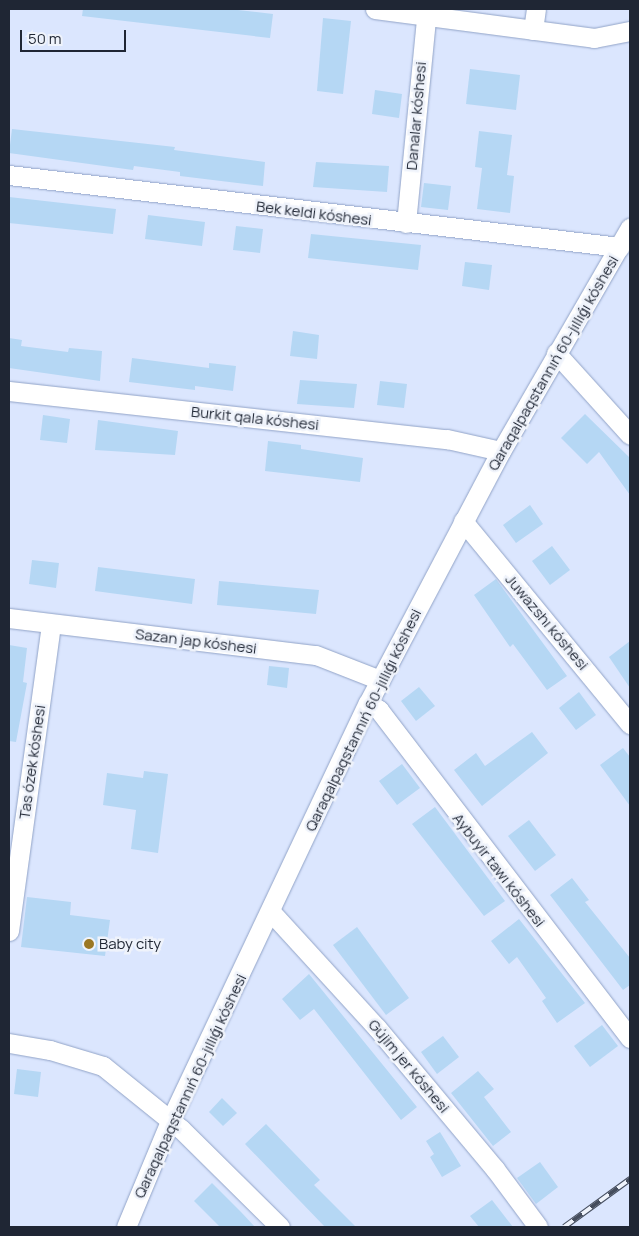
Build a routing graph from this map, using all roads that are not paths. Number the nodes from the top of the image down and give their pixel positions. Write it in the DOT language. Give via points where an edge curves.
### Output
graph roads {
  1 [pos="375,9"];
  2 [pos="536,9"];
  3 [pos="426,12"];
  4 [pos="533,30"];
  5 [pos="630,31"];
  6 [pos="9,175"];
  7 [pos="406,223"];
  8 [pos="630,228"];
  9 [pos="620,247"];
  10 [pos="556,353"];
  11 [pos="9,391"];
  12 [pos="630,435"];
  13 [pos="501,451"];
  14 [pos="463,521"];
  15 [pos="9,618"];
  16 [pos="51,624"];
  17 [pos="380,680"];
  18 [pos="368,703"];
  19 [pos="630,724"];
  20 [pos="16,826"];
  21 [pos="270,912"];
  22 [pos="9,931"];
  23 [pos="630,1038"];
  24 [pos="9,1043"];
  25 [pos="171,1119"];
  26 [pos="126,1227"];
  27 [pos="280,1227"];
  28 [pos="538,1227"];
  1 -- 3 [label="street"];
  2 -- 4 [label="street"];
  3 -- 4 [label="street"];
  3 -- 7 [label="street, Danalar kóshesi"];
  4 -- 5 [label="street" via="594,38"];
  6 -- 7 [label="street, Bek keldi kóshesi"];
  7 -- 9 [label="street, Bek keldi kóshesi"];
  8 -- 9 [label="street, Qaraqalpaqstannıń 60-jıllıǵı kóshesi"];
  9 -- 10 [label="street, Qaraqalpaqstannıń 60-jıllıǵı kóshesi"];
  10 -- 12 [label="street"];
  10 -- 13 [label="street, Qaraqalpaqstannıń 60-jıllıǵı kóshesi"];
  11 -- 13 [label="street, Burkit qala kóshesi" via="446,438"];
  13 -- 14 [label="street, Qaraqalpaqstannıń 60-jıllıǵı kóshesi"];
  14 -- 17 [label="street, Qaraqalpaqstannıń 60-jıllıǵı kóshesi"];
  14 -- 19 [label="street, Juwazshı kóshesi"];
  15 -- 16 [label="street, Sazan jap kóshesi"];
  16 -- 17 [label="street, Sazan jap kóshesi" via="316,655"];
  16 -- 20 [label="street, Tas ózek kóshesi"];
  17 -- 18 [label="street, Qaraqalpaqstannıń 60-jıllıǵı kóshesi"];
  18 -- 21 [label="street, Qaraqalpaqstannıń 60-jıllıǵı kóshesi"];
  18 -- 23 [label="street, Aybuyir tawı kóshesi" via="379,710"];
  20 -- 22 [label="street, Tas ózek kóshesi"];
  21 -- 25 [label="street, Qaraqalpaqstannıń 60-jıllıǵı kóshesi"];
  21 -- 28 [label="street, Gújim jer kóshesi" via="377,1028 495,1169"];
  24 -- 25 [label="street" via="50,1050 103,1066"];
  25 -- 26 [label="street, Qaraqalpaqstannıń 60-jıllıǵı kóshesi"];
  25 -- 27 [label="street"];
}
